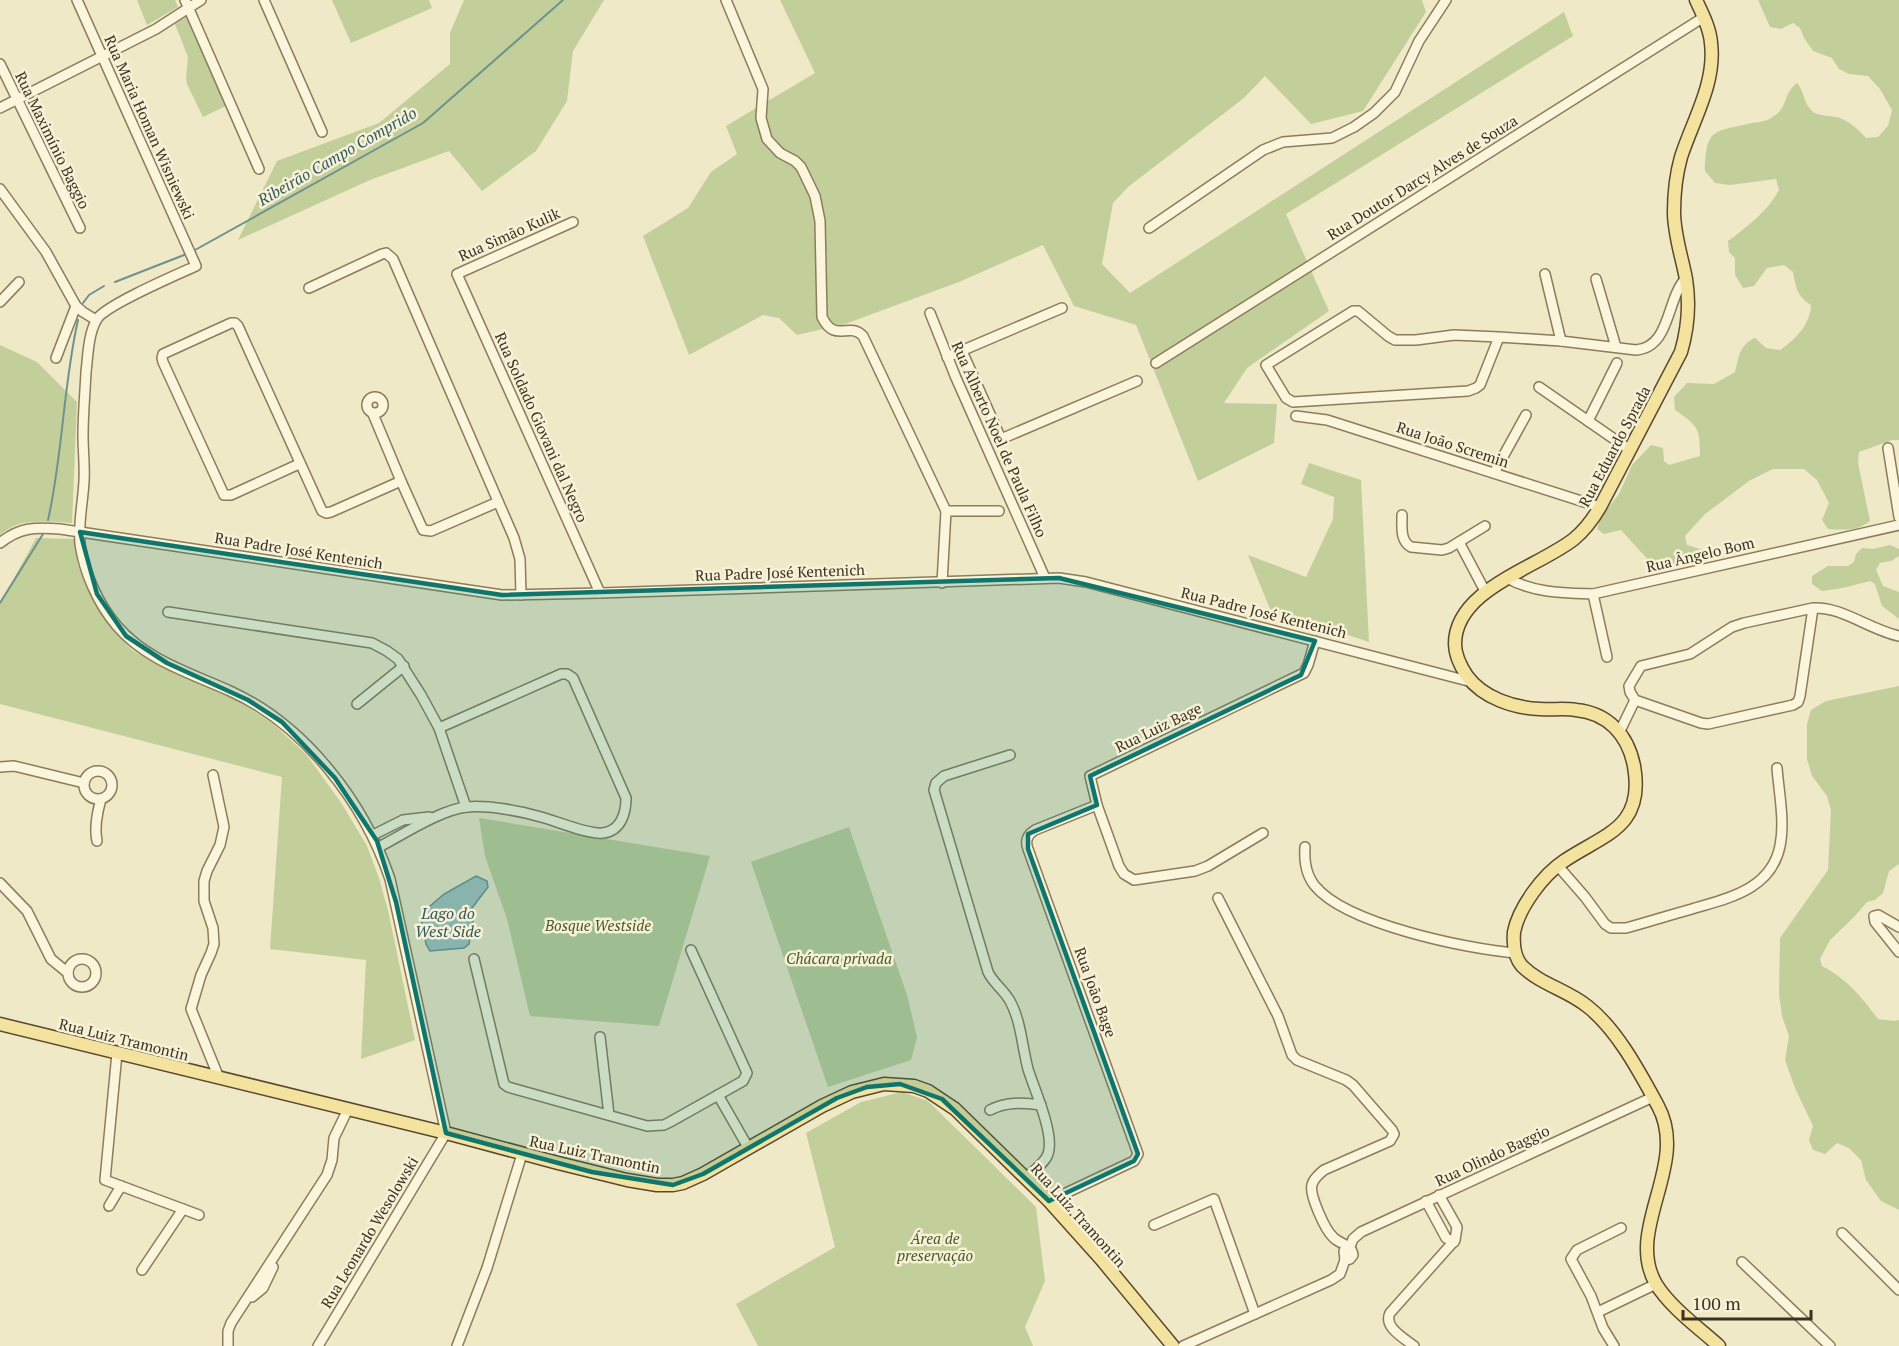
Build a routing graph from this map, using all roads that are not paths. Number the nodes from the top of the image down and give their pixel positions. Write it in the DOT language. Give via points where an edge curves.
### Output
graph roads {
  1 [pos="77,0"];
  2 [pos="201,0"];
  3 [pos="264,0"];
  4 [pos="726,0"];
  5 [pos="1446,0"];
  6 [pos="1696,0"];
  7 [pos="187,4"];
  8 [pos="1704,17"];
  9 [pos="101,56"];
  10 [pos="0,64"];
  11 [pos="17,99"];
  12 [pos="0,108"];
  13 [pos="322,132"];
  14 [pos="259,169"];
  15 [pos="0,189"];
  16 [pos="573,222"];
  17 [pos="80,228"];
  18 [pos="1149,228"];
  19 [pos="457,274"];
  20 [pos="1545,274"];
  21 [pos="1686,278"];
  22 [pos="1596,279"];
  23 [pos="19,282"];
  24 [pos="309,288"];
  25 [pos="0,302"];
  26 [pos="76,306"];
  27 [pos="1062,308"];
  28 [pos="930,313"];
  29 [pos="96,320"];
  30 [pos="1499,338"];
  31 [pos="1561,341"];
  32 [pos="1616,347"];
  33 [pos="962,351"];
  34 [pos="947,357"];
  35 [pos="56,358"];
  36 [pos="1156,363"];
  37 [pos="1617,363"];
  38 [pos="1137,381"];
  39 [pos="1539,387"];
  40 [pos="981,393"];
  41 [pos="966,400"];
  42 [pos="986,406"];
  43 [pos="972,413"];
  44 [pos="373,414"];
  45 [pos="1526,415"];
  46 [pos="1296,416"];
  47 [pos="1588,421"];
  48 [pos="1888,448"];
  49 [pos="1630,450"];
  50 [pos="299,464"];
  51 [pos="1494,473"];
  52 [pos="401,482"];
  53 [pos="498,502"];
  54 [pos="1600,507"];
  55 [pos="945,511"];
  56 [pos="999,512"];
  57 [pos="1402,515"];
  58 [pos="1899,517"];
  59 [pos="1899,525"];
  60 [pos="1485,526"];
  61 [pos="80,532"];
  62 [pos="1459,542"];
  63 [pos="0,543"];
  64 [pos="1045,578"];
  65 [pos="1507,578"];
  66 [pos="942,583"];
  67 [pos="600,593"];
  68 [pos="1486,593"];
  69 [pos="1593,594"];
  70 [pos="521,595"];
  71 [pos="1813,608"];
  72 [pos="168,612"];
  73 [pos="1899,636"];
  74 [pos="1315,640"];
  75 [pos="1607,657"];
  76 [pos="404,666"];
  77 [pos="1472,682"];
  78 [pos="1635,700"];
  79 [pos="357,704"];
  80 [pos="439,728"];
  81 [pos="1617,729"];
  82 [pos="1010,755"];
  83 [pos="0,766"];
  84 [pos="1777,768"];
  85 [pos="213,775"];
  86 [pos="84,783"];
  87 [pos="101,799"];
  88 [pos="1097,805"];
  89 [pos="466,807"];
  90 [pos="437,816"];
  91 [pos="1263,833"];
  92 [pos="373,835"];
  93 [pos="97,841"];
  94 [pos="1305,847"];
  95 [pos="379,848"];
  96 [pos="1560,864"];
  97 [pos="0,883"];
  98 [pos="1218,898"];
  99 [pos="1899,927"];
  100 [pos="691,950"];
  101 [pos="1899,952"];
  102 [pos="1515,953"];
  103 [pos="474,960"];
  104 [pos="68,973"];
  105 [pos="0,1024"];
  106 [pos="600,1037"];
  107 [pos="117,1053"];
  108 [pos="219,1078"];
  109 [pos="718,1095"];
  110 [pos="1653,1097"];
  111 [pos="1041,1105"];
  112 [pos="348,1109"];
  113 [pos="990,1110"];
  114 [pos="609,1115"];
  115 [pos="446,1133"];
  116 [pos="749,1149"];
  117 [pos="522,1154"];
  118 [pos="1026,1178"];
  119 [pos="121,1186"];
  120 [pos="1439,1195"];
  121 [pos="1049,1201"];
  122 [pos="1426,1201"];
  123 [pos="109,1206"];
  124 [pos="183,1209"];
  125 [pos="199,1215"];
  126 [pos="1154,1225"];
  127 [pos="1621,1228"];
  128 [pos="1842,1233"];
  129 [pos="1454,1242"];
  130 [pos="1350,1247"];
  131 [pos="1742,1262"];
  132 [pos="142,1270"];
  133 [pos="1655,1281"];
  134 [pos="1899,1290"];
  135 [pos="1598,1312"];
  136 [pos="1255,1314"];
  137 [pos="228,1346"];
  138 [pos="318,1346"];
  139 [pos="457,1346"];
  140 [pos="1173,1346"];
  141 [pos="1183,1346"];
  142 [pos="1414,1346"];
  143 [pos="1614,1346"];
  144 [pos="1719,1346"];
  145 [pos="1830,1346"];
  1 -- 9 [label="street, Rua Maria Homan Wisniewski"];
  2 -- 7 [label="street"];
  3 -- 13 [label="street"];
  4 -- 55 [label="street" via="763,89 761,118 767,139 801,167 815,196 820,221 822,317 832,330 856,331 863,336"];
  5 -- 18 [label="street" via="1419,40 1395,92 1374,113 1332,138 1283,142 1263,150"];
  6 -- 8 [label="main road, Rua Eduardo Sprada"];
  7 -- 9 [label="street" via="156,29"];
  7 -- 14 [label="street"];
  8 -- 21 [label="main road, Rua Eduardo Sprada" via="1711,41 1711,67 1681,159 1674,197 1675,225"];
  8 -- 36 [label="street, Rua Doutor Darcy Alves de Souza"];
  9 -- 11 [label="street"];
  9 -- 29 [label="street, Rua Maria Homan Wisniewski" via="196,266 109,308"];
  10 -- 11 [label="street, Rua Maximínio Baggio"];
  11 -- 12 [label="street"];
  11 -- 17 [label="street, Rua Maximínio Baggio"];
  15 -- 26 [label="street" via="46,252"];
  16 -- 19 [label="street, Rua Simão Kulik"];
  19 -- 67 [label="street, Rua Soldado Giovani dal Negro"];
  20 -- 31 [label="street"];
  21 -- 32 [label="street" via="1676,292 1658,339 1643,349"];
  21 -- 49 [label="main road, Rua Eduardo Sprada" via="1688,315 1683,346"];
  22 -- 32 [label="street"];
  23 -- 25 [label="street"];
  24 -- 53 [label="street" via="382,254 390,255"];
  26 -- 29 [label="street"];
  26 -- 35 [label="street"];
  27 -- 33 [label="street"];
  28 -- 34 [label="street, Rua Alberto Noel de Paula Filho"];
  29 -- 61 [label="street" via="87,362"];
  30 -- 30 [label="street" via="1480,385 1468,391 1293,402 1286,398 1266,365 1353,311 1395,340 1454,335"];
  30 -- 31 [label="street"];
  31 -- 32 [label="street"];
  33 -- 34 [label="street"];
  33 -- 40 [label="street"];
  34 -- 41 [label="street, Rua Alberto Noel de Paula Filho"];
  37 -- 47 [label="street"];
  38 -- 42 [label="street" via="1001,439"];
  39 -- 47 [label="street"];
  40 -- 41 [label="street"];
  40 -- 42 [label="street"];
  41 -- 43 [label="street, Rua Alberto Noel de Paula Filho"];
  42 -- 43 [label="street"];
  43 -- 64 [label="street, Rua Alberto Noel de Paula Filho"];
  44 -- 52 [label="street"];
  45 -- 51 [label="street"];
  46 -- 51 [label="street, Rua João Scremin" via="1327,420"];
  47 -- 49 [label="street"];
  48 -- 58 [label="street"];
  49 -- 54 [label="main road, Rua Eduardo Sprada"];
  50 -- 50 [label="street" via="224,495 163,362 164,354 235,323"];
  50 -- 52 [label="street" via="319,507 326,513"];
  51 -- 54 [label="street, Rua João Scremin"];
  52 -- 53 [label="street" via="420,525 427,531"];
  53 -- 70 [label="street" via="517,548"];
  54 -- 65 [label="main road, Rua Eduardo Sprada" via="1575,538"];
  55 -- 56 [label="street"];
  55 -- 66 [label="street"];
  57 -- 62 [label="street" via="1403,538 1411,547 1442,550"];
  59 -- 69 [label="street, Rua Ângelo Bom"];
  60 -- 62 [label="street"];
  61 -- 63 [label="street, Rua Padre José Kentenich" via="30,528 15,532"];
  61 -- 70 [label="street, Rua Padre José Kentenich" via="491,594"];
  61 -- 92 [label="street" via="84,561 94,587 106,611 126,636 167,663 248,700 282,722 316,755"];
  62 -- 68 [label="street"];
  64 -- 66 [label="street, Rua Padre José Kentenich"];
  64 -- 74 [label="street, Rua Padre José Kentenich" via="1086,582"];
  65 -- 68 [label="main road, Rua Eduardo Sprada"];
  65 -- 69 [label="street, Rua Ângelo Bom" via="1544,591"];
  66 -- 67 [label="street, Rua Padre José Kentenich"];
  67 -- 70 [label="street, Rua Padre José Kentenich"];
  68 -- 77 [label="main road, Rua Eduardo Sprada" via="1470,606 1456,633 1456,653"];
  69 -- 75 [label="street"];
  71 -- 73 [label="street" via="1832,609 1876,630"];
  71 -- 78 [label="street" via="1732,627 1690,654 1645,664 1629,686"];
  71 -- 78 [label="street" via="1800,696 1793,705 1708,724"];
  72 -- 76 [label="street" via="372,643"];
  74 -- 77 [label="street, Rua Padre José Kentenich"];
  74 -- 88 [label="street, Rua Luiz Bage" via="1306,670 1300,675 1090,776"];
  76 -- 79 [label="street"];
  76 -- 80 [label="street"];
  77 -- 81 [label="main road, Rua Eduardo Sprada" via="1515,705 1588,712"];
  78 -- 81 [label="street"];
  80 -- 89 [label="street"];
  80 -- 89 [label="street" via="567,674 573,678 626,798 622,821 604,833 506,810"];
  81 -- 96 [label="main road" via="1630,751 1635,776 1629,813 1616,830"];
  82 -- 111 [label="street" via="944,776 934,790 988,972 1015,1013"];
  83 -- 86 [label="street"];
  84 -- 96 [label="street" via="1780,844 1762,879 1730,898 1611,928"];
  85 -- 108 [label="street" via="224,827 204,881 204,901 214,944 191,1010"];
  86 -- 87 [label="street" via="88,795"];
  86 -- 87 [label="street" via="92,772 106,774 112,786"];
  87 -- 93 [label="street"];
  88 -- 91 [label="street" via="1121,870 1134,880 1200,870"];
  88 -- 121 [label="street, Rua João Bage" via="1035,830 1026,845 1138,1158"];
  89 -- 90 [label="street"];
  90 -- 92 [label="street" via="403,820"];
  90 -- 95 [label="street"];
  92 -- 95 [label="street"];
  94 -- 102 [label="street" via="1307,872 1316,888 1372,920 1419,935 1429,932 1477,949"];
  95 -- 115 [label="street" via="396,902"];
  96 -- 102 [label="main road" via="1540,884 1524,910 1514,933"];
  97 -- 104 [label="street" via="27,911 51,959"];
  98 -- 130 [label="street" via="1278,1016 1292,1055 1353,1085 1394,1134 1390,1141 1324,1170 1311,1185 1327,1229 1338,1242"];
  99 -- 101 [label="street" via="1874,916"];
  100 -- 109 [label="street" via="747,1069 743,1081"];
  102 -- 110 [label="main road" via="1530,973 1577,999 1598,1016 1617,1038"];
  103 -- 114 [label="street" via="504,1084"];
  105 -- 107 [label="main road, Rua Luiz Tramontin"];
  106 -- 114 [label="street"];
  107 -- 108 [label="main road, Rua Luiz Tramontin"];
  107 -- 119 [label="street" via="105,1180"];
  108 -- 112 [label="main road, Rua Luiz Tramontin"];
  109 -- 114 [label="street" via="664,1125 647,1126"];
  109 -- 116 [label="street"];
  110 -- 120 [label="street, Rua Olindo Baggio"];
  110 -- 133 [label="main road" via="1666,1126 1668,1146 1648,1244"];
  111 -- 113 [label="street" via="1014,1102"];
  111 -- 118 [label="street" via="1049,1138 1048,1155"];
  112 -- 115 [label="main road, Rua Luiz Tramontin"];
  112 -- 137 [label="street" via="334,1138 331,1168 244,1303 228,1331"];
  115 -- 117 [label="main road, Rua Luiz Tramontin"];
  115 -- 138 [label="street, Rua Leonardo Wesolowski"];
  116 -- 117 [label="main road, Rua Luiz Tramontin" via="704,1174 673,1185 643,1183"];
  116 -- 118 [label="main road, Rua Luiz Tramontin" via="852,1092 900,1084 942,1099"];
  117 -- 139 [label="street" via="487,1268"];
  118 -- 121 [label="main road, Rua Luiz Tramontin"];
  119 -- 123 [label="street"];
  119 -- 124 [label="street"];
  120 -- 122 [label="street, Rua Olindo Baggio"];
  120 -- 129 [label="street" via="1457,1227"];
  121 -- 140 [label="main road, Rua Luiz Tramontin"];
  122 -- 129 [label="street" via="1446,1238"];
  122 -- 130 [label="street, Rua Olindo Baggio" via="1361,1232"];
  124 -- 125 [label="street"];
  124 -- 132 [label="street"];
  126 -- 136 [label="street" via="1214,1199"];
  127 -- 135 [label="street" via="1577,1250 1571,1259"];
  128 -- 134 [label="street"];
  129 -- 142 [label="street" via="1388,1318 1388,1323"];
  130 -- 136 [label="street" via="1344,1251 1345,1260 1337,1277"];
  131 -- 145 [label="street"];
  133 -- 135 [label="street"];
  133 -- 144 [label="main road"];
  135 -- 143 [label="street"];
  136 -- 141 [label="street"];
}
